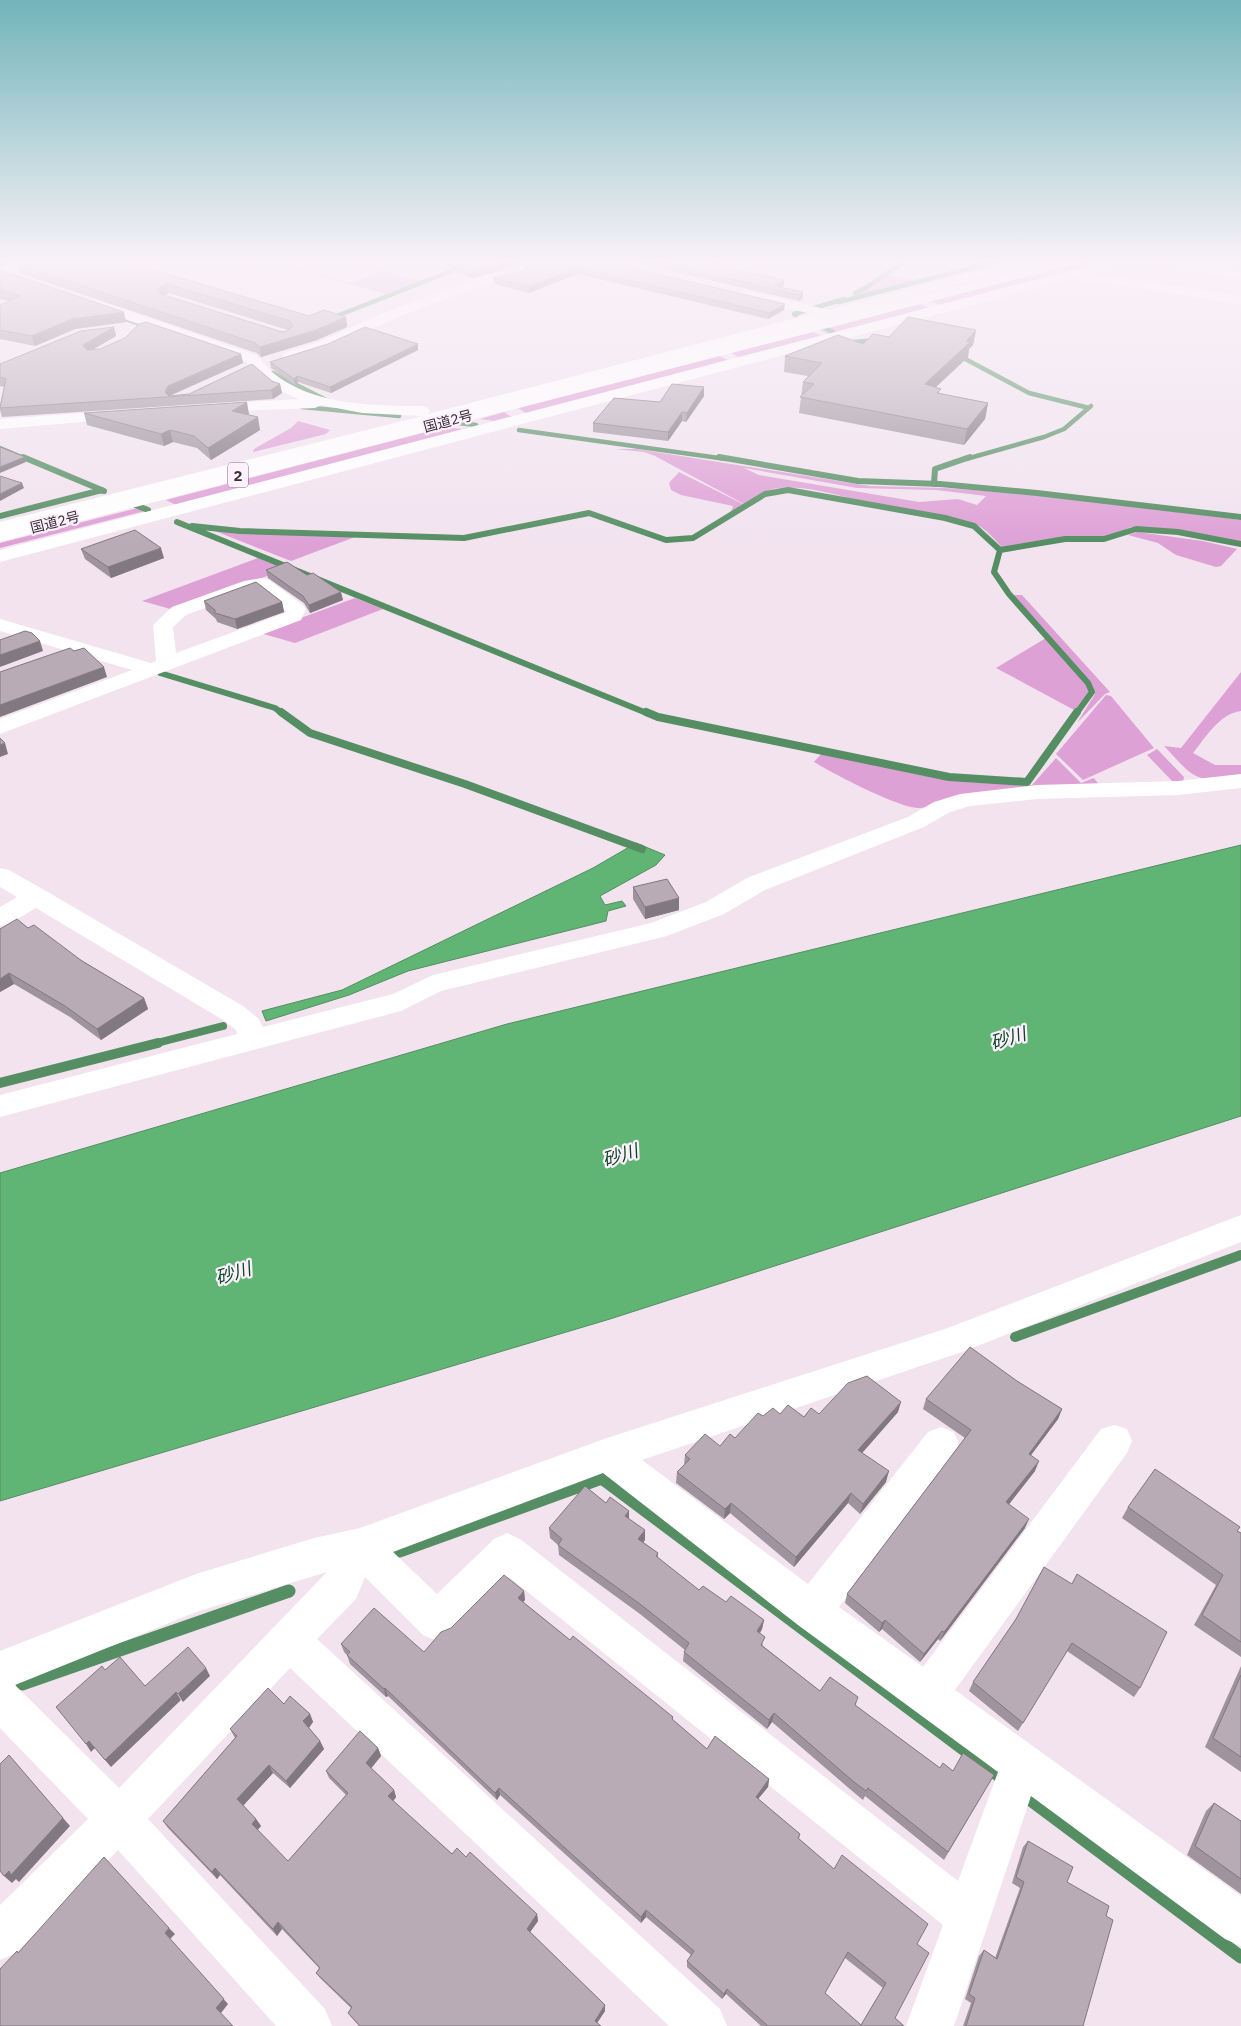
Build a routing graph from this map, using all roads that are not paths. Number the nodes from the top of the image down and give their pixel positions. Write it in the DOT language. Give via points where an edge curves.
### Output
graph roads {
  1 [pos="244,356"];
  2 [pos="289,356"];
  3 [pos="674,356"];
  4 [pos="683,356"];
  5 [pos="725,356"];
  6 [pos="765,356"];
  7 [pos="269,362"];
  8 [pos="739,362"];
  9 [pos="244,369"];
  10 [pos="252,391"];
  11 [pos="495,402"];
  12 [pos="324,403"];
  13 [pos="191,411"];
  14 [pos="141,414"];
  15 [pos="441,416"];
  16 [pos="524,419"];
  17 [pos="0,424"];
  18 [pos="131,494"];
  19 [pos="173,511"];
  20 [pos="3,522"];
  21 [pos="0,556"];
  22 [pos="0,626"];
  23 [pos="77,648"];
  24 [pos="43,660"];
  25 [pos="160,667"];
  26 [pos="0,727"];
  27 [pos="1241,781"];
  28 [pos="0,876"];
  29 [pos="37,897"];
  30 [pos="0,918"];
  31 [pos="253,1040"];
  32 [pos="0,1106"];
  33 [pos="1241,1228"];
  34 [pos="1114,1441"];
  35 [pos="941,1444"];
  36 [pos="607,1455"];
  37 [pos="360,1546"];
  38 [pos="812,1611"];
  39 [pos="289,1640"];
  40 [pos="0,1671"];
  41 [pos="927,1695"];
  42 [pos="0,1699"];
  43 [pos="1016,1780"];
  44 [pos="118,1819"];
  45 [pos="967,1916"];
  46 [pos="1241,1923"];
  47 [pos="0,1937"];
  48 [pos="308,2026"];
  49 [pos="702,2026"];
  50 [pos="930,2026"];
  1 -- 7 [label="main road"];
  2 -- 7 [label="main road"];
  3 -- 11 [label="main road"];
  4 -- 20 [label="main road, 国道2号 / 2"];
  5 -- 8 [label="main road"];
  6 -- 8 [label="main road"];
  7 -- 9 [label="main road"];
  7 -- 12 [label="main road" via="266,375"];
  8 -- 16 [label="main road"];
  10 -- 12 [label="main road"];
  11 -- 15 [label="main road"];
  11 -- 16 [label="main road"];
  12 -- 13 [label="main road"];
  12 -- 15 [label="main road" via="391,411 434,411"];
  14 -- 17 [label="main road"];
  15 -- 18 [label="main road"];
  16 -- 19 [label="main road"];
  18 -- 19 [label="main road"];
  18 -- 20 [label="main road" via="82,497"];
  19 -- 21 [label="main road"];
  22 -- 23 [label="main road"];
  23 -- 24 [label="main road"];
  23 -- 25 [label="main road"];
  25 -- 25 [label="main road" via="294,616 296,608 262,584 179,611 163,625"];
  25 -- 26 [label="main road"];
  27 -- 31 [label="main road" via="1178,788 1037,792 968,799 756,884 715,908 658,930 433,984 401,1001"];
  28 -- 29 [label="main road"];
  29 -- 30 [label="main road"];
  29 -- 31 [label="main road" via="233,1013 248,1024"];
  31 -- 32 [label="main road"];
  33 -- 36 [label="main road" via="950,1342"];
  34 -- 41 [label="main road"];
  35 -- 38 [label="main road"];
  36 -- 37 [label="main road"];
  36 -- 38 [label="main road"];
  37 -- 39 [label="main road" via="342,1585"];
  37 -- 40 [label="main road" via="196,1593"];
  37 -- 45 [label="main road" via="437,1621 507,1552"];
  38 -- 41 [label="main road"];
  39 -- 44 [label="main road"];
  39 -- 49 [label="main road"];
  41 -- 43 [label="main road"];
  42 -- 44 [label="main road"];
  43 -- 45 [label="main road"];
  43 -- 46 [label="main road"];
  44 -- 47 [label="main road"];
  44 -- 48 [label="main road"];
  45 -- 50 [label="main road"];
}
